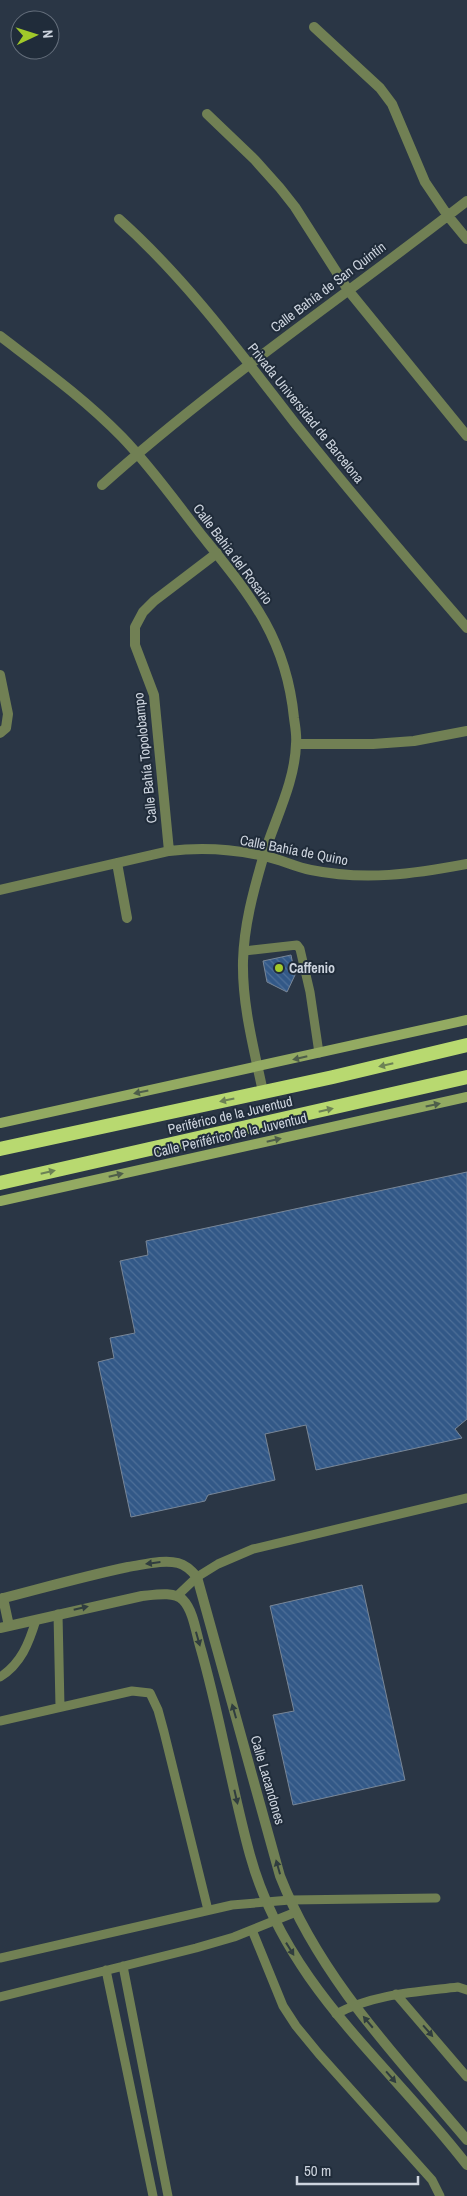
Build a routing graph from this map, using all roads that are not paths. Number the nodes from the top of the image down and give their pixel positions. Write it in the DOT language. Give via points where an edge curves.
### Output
graph roads {
  1 [pos="314,27"];
  2 [pos="207,114"];
  3 [pos="467,201"];
  4 [pos="448,216"];
  5 [pos="119,219"];
  6 [pos="467,239"];
  7 [pos="348,290"];
  8 [pos="0,336"];
  9 [pos="248,364"];
  10 [pos="467,436"];
  11 [pos="137,453"];
  12 [pos="102,485"];
  13 [pos="217,554"];
  14 [pos="467,628"];
  15 [pos="0,675"];
  16 [pos="467,731"];
  17 [pos="0,733"];
  18 [pos="296,744"];
  19 [pos="168,851"];
  20 [pos="263,856"];
  21 [pos="117,863"];
  22 [pos="467,864"];
  23 [pos="0,890"];
  24 [pos="127,918"];
  25 [pos="244,951"];
  26 [pos="467,1020"];
  27 [pos="467,1045"];
  28 [pos="319,1053"];
  29 [pos="258,1067"];
  30 [pos="467,1077"];
  31 [pos="263,1092"];
  32 [pos="467,1097"];
  33 [pos="0,1123"];
  34 [pos="0,1149"];
  35 [pos="0,1183"];
  36 [pos="0,1201"];
  37 [pos="467,1498"];
  38 [pos="197,1577"];
  39 [pos="177,1596"];
  40 [pos="1,1598"];
  41 [pos="58,1614"];
  42 [pos="36,1620"];
  43 [pos="4,1627"];
  44 [pos="0,1677"];
  45 [pos="60,1707"];
  46 [pos="0,1721"];
  47 [pos="436,1898"];
  48 [pos="290,1900"];
  49 [pos="264,1901"];
  50 [pos="208,1910"];
  51 [pos="296,1912"];
  52 [pos="274,1920"];
  53 [pos="252,1930"];
  54 [pos="0,1958"];
  55 [pos="123,1966"];
  56 [pos="106,1970"];
  57 [pos="467,1990"];
  58 [pos="396,1994"];
  59 [pos="0,1998"];
  60 [pos="353,2004"];
  61 [pos="336,2014"];
  62 [pos="467,2077"];
  63 [pos="467,2140"];
  64 [pos="467,2165"];
  65 [pos="153,2196"];
  66 [pos="168,2196"];
  67 [pos="440,2196"];
  1 -- 4 [label="street" via="380,88 392,104 425,182"];
  2 -- 7 [label="street" via="255,160 295,207"];
  3 -- 4 [label="street, Calle Bahía de San Quintín"];
  4 -- 6 [label="street"];
  4 -- 7 [label="street, Calle Bahía de San Quintín"];
  5 -- 9 [label="street, Privada Universidad de Barcelona" via="170,268"];
  7 -- 9 [label="street, Calle Bahía de San Quintín"];
  7 -- 10 [label="street"];
  8 -- 11 [label="street, Calle Bahia del Rosario" via="70,389"];
  9 -- 11 [label="street, Calle Bahía de San Quintín"];
  9 -- 14 [label="street, Privada Universidad de Barcelona"];
  11 -- 12 [label="street, Calle Bahía de San Quintín"];
  11 -- 13 [label="street, Calle Bahia del Rosario"];
  13 -- 18 [label="street, Calle Bahia del Rosario" via="251,597 271,631 284,664 292,700"];
  13 -- 19 [label="street, Calle Bahía Topolobampo" via="154,601 135,627 135,645 154,695"];
  15 -- 17 [label="street" via="8,714 6,728"];
  16 -- 18 [label="street" via="414,741"];
  18 -- 20 [label="street, Calle Bahia del Rosario" via="292,772"];
  19 -- 20 [label="street, Calle Bahía de Quino" via="196,848"];
  19 -- 21 [label="street, Calle Bahía de Quino"];
  20 -- 22 [label="street, Calle Bahía de Quino" via="311,870 383,877"];
  20 -- 25 [label="street, Calle Bahia del Rosario" via="250,904"];
  21 -- 23 [label="street, Calle Bahía de Quino"];
  21 -- 24 [label="street"];
  25 -- 28 [label="lane" via="287,945 297,945 300,949"];
  25 -- 29 [label="street, Calle Bahia del Rosario" via="246,1003"];
  26 -- 28 [label="main road"];
  27 -- 31 [label="highway, Periférico de la Juventud, one-way"];
  28 -- 29 [label="main road, one-way"];
  29 -- 31 [label="street, Calle Bahia del Rosario"];
  29 -- 33 [label="main road, one-way"];
  35 -- 30 [label="highway, Periférico de la Juventud, one-way"];
  31 -- 34 [label="highway, Periférico de la Juventud, one-way"];
  36 -- 32 [label="main road, Calle Periférico de la Juventud, one-way"];
  37 -- 38 [label="lane" via="253,1550 218,1564"];
  38 -- 39 [label="lane"];
  38 -- 40 [label="street, one-way" via="178,1563 158,1563 94,1574"];
  48 -- 38 [label="street, Calle Lacandones, one-way" via="275,1857"];
  41 -- 39 [label="street, one-way" via="142,1596"];
  39 -- 49 [label="street, one-way" via="189,1612 207,1672"];
  40 -- 43 [label="street"];
  41 -- 42 [label="street"];
  41 -- 45 [label="lane"];
  42 -- 43 [label="street"];
  42 -- 44 [label="lane" via="20,1659"];
  45 -- 46 [label="lane"];
  45 -- 50 [label="lane" via="132,1691 145,1691 154,1698"];
  47 -- 48 [label="lane"];
  48 -- 49 [label="lane"];
  48 -- 51 [label="street, Calle Lacandones"];
  49 -- 50 [label="lane"];
  49 -- 52 [label="street"];
  50 -- 54 [label="lane"];
  51 -- 52 [label="lane"];
  51 -- 60 [label="street, Calle Lacandones"];
  52 -- 53 [label="lane"];
  52 -- 61 [label="street, one-way" via="303,1969"];
  53 -- 55 [label="lane"];
  53 -- 67 [label="lane" via="283,2006 296,2026 432,2180"];
  55 -- 56 [label="lane"];
  55 -- 66 [label="lane"];
  56 -- 59 [label="lane"];
  56 -- 65 [label="lane"];
  57 -- 58 [label="lane" via="458,1987"];
  58 -- 60 [label="lane"];
  58 -- 62 [label="lane, one-way"];
  60 -- 61 [label="lane"];
  63 -- 60 [label="street, Calle Lacandones, one-way"];
  61 -- 64 [label="street, one-way"];
}
